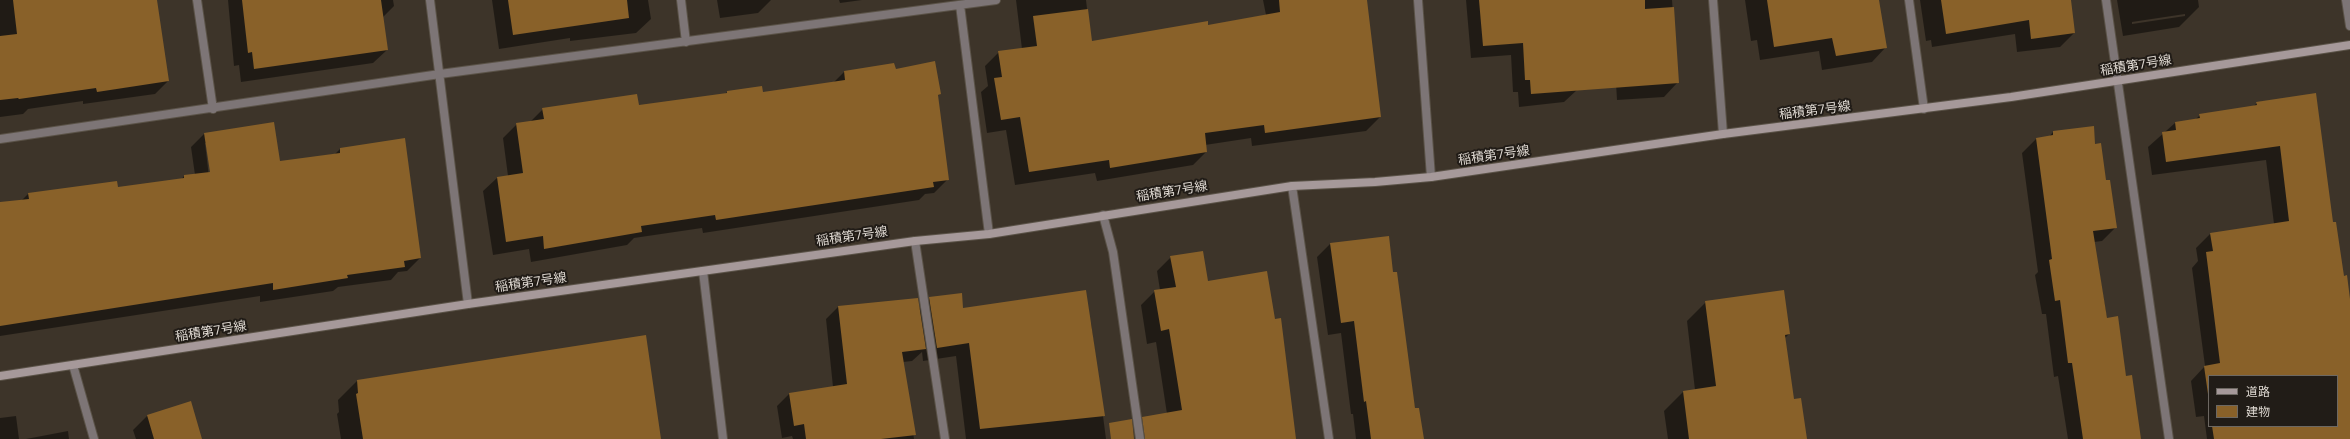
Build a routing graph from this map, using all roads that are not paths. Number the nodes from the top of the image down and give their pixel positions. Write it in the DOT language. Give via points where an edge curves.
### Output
graph roads {
  1 [pos="197,0"];
  2 [pos="430,0"];
  3 [pos="681,0"];
  4 [pos="996,0"];
  5 [pos="1418,0"];
  6 [pos="1713,0"];
  7 [pos="1909,0"];
  8 [pos="2106,0"];
  9 [pos="2346,0"];
  10 [pos="960,5"];
  11 [pos="2350,26"];
  12 [pos="686,42"];
  13 [pos="2350,45"];
  14 [pos="440,74"];
  15 [pos="2118,81"];
  16 [pos="213,109"];
  17 [pos="1924,109"];
  18 [pos="1723,134"];
  19 [pos="0,139"];
  20 [pos="1431,177"];
  21 [pos="1292,186"];
  22 [pos="1103,215"];
  23 [pos="989,234"];
  24 [pos="915,241"];
  25 [pos="704,271"];
  26 [pos="468,304"];
  27 [pos="73,366"];
  28 [pos="0,376"];
  29 [pos="94,439"];
  30 [pos="724,439"];
  31 [pos="945,439"];
  32 [pos="1140,439"];
  33 [pos="1329,439"];
  34 [pos="2169,439"];
  1 -- 16 [label="street"];
  2 -- 14 [label="street"];
  3 -- 12 [label="street"];
  4 -- 10 [label="street"];
  5 -- 20 [label="street"];
  6 -- 18 [label="street"];
  7 -- 17 [label="street"];
  8 -- 15 [label="street"];
  9 -- 11 [label="street"];
  10 -- 12 [label="street"];
  10 -- 23 [label="street"];
  12 -- 14 [label="street"];
  13 -- 15 [label="street, 稲積第7号線"];
  14 -- 16 [label="street"];
  14 -- 26 [label="street"];
  15 -- 17 [label="street, 稲積第7号線"];
  15 -- 34 [label="street"];
  16 -- 19 [label="street"];
  17 -- 18 [label="street, 稲積第7号線"];
  18 -- 20 [label="street, 稲積第7号線"];
  20 -- 21 [label="street, 稲積第7号線"];
  21 -- 22 [label="street, 稲積第7号線"];
  21 -- 33 [label="street"];
  22 -- 23 [label="street, 稲積第7号線"];
  22 -- 32 [label="street" via="1113,252"];
  23 -- 24 [label="street, 稲積第7号線"];
  24 -- 25 [label="street, 稲積第7号線"];
  24 -- 31 [label="street"];
  25 -- 26 [label="street, 稲積第7号線"];
  25 -- 30 [label="street"];
  26 -- 27 [label="street, 稲積第7号線"];
  27 -- 28 [label="street, 稲積第7号線"];
  27 -- 29 [label="street"];
}
